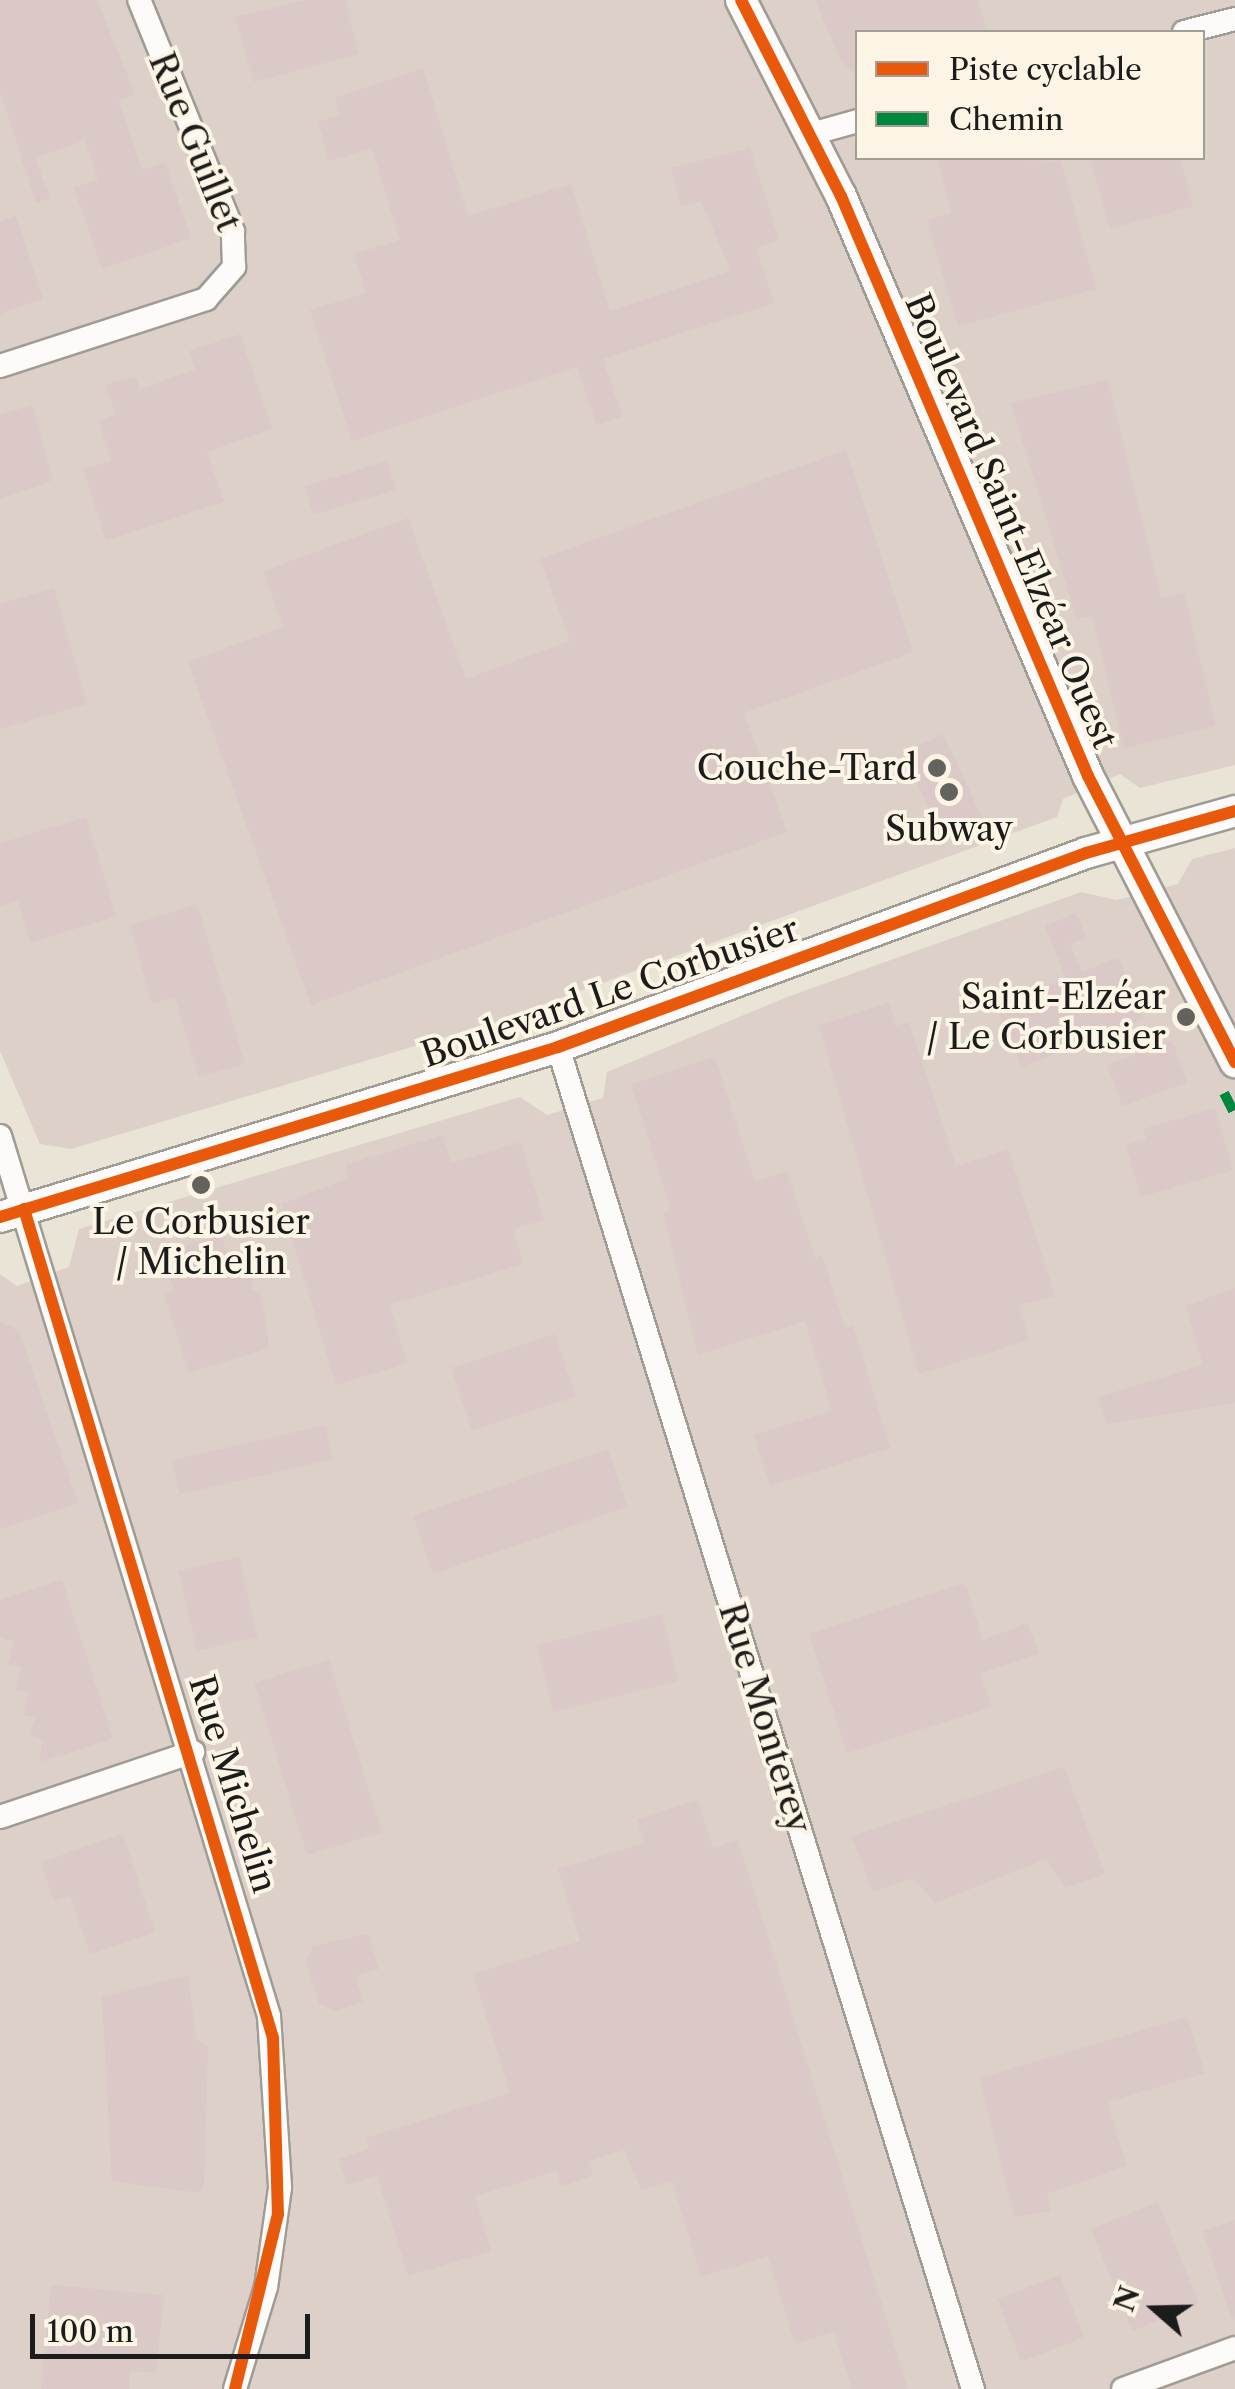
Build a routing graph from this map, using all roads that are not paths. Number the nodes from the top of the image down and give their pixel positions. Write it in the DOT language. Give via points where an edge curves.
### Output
graph roads {
  1 [pos="139,0"];
  2 [pos="740,0"];
  3 [pos="1235,19"];
  4 [pos="1192,30"];
  5 [pos="855,122"];
  6 [pos="811,134"];
  7 [pos="0,366"];
  8 [pos="1235,811"];
  9 [pos="1122,844"];
  10 [pos="558,1047"];
  11 [pos="1235,1062"];
  12 [pos="0,1136"];
  13 [pos="12,1212"];
  14 [pos="193,1752"];
  15 [pos="0,1817"];
  16 [pos="1235,2348"];
  17 [pos="236,2389"];
  18 [pos="973,2389"];
  19 [pos="1122,2389"];
  1 -- 7 [label="street, Rue Guillet" via="233,231 234,267 206,299"];
  2 -- 6 [label="street, Boulevard Saint-Elzéar Ouest"];
  3 -- 4 [label="street"];
  5 -- 6 [label="street"];
  6 -- 9 [label="street, Boulevard Saint-Elzéar Ouest"];
  8 -- 9 [label="street, Boulevard Le Corbusier"];
  9 -- 10 [label="street, Boulevard Le Corbusier"];
  9 -- 11 [label="street, Boulevard Saint-Elzéar Ouest"];
  10 -- 13 [label="street, Boulevard Le Corbusier"];
  10 -- 18 [label="street, Rue Monterey"];
  12 -- 13 [label="street, Rue Michelin"];
  13 -- 14 [label="street, Rue Michelin"];
  14 -- 15 [label="street"];
  14 -- 17 [label="street, Rue Michelin" via="265,1996 280,2098 274,2246"];
  16 -- 19 [label="street"];
}
